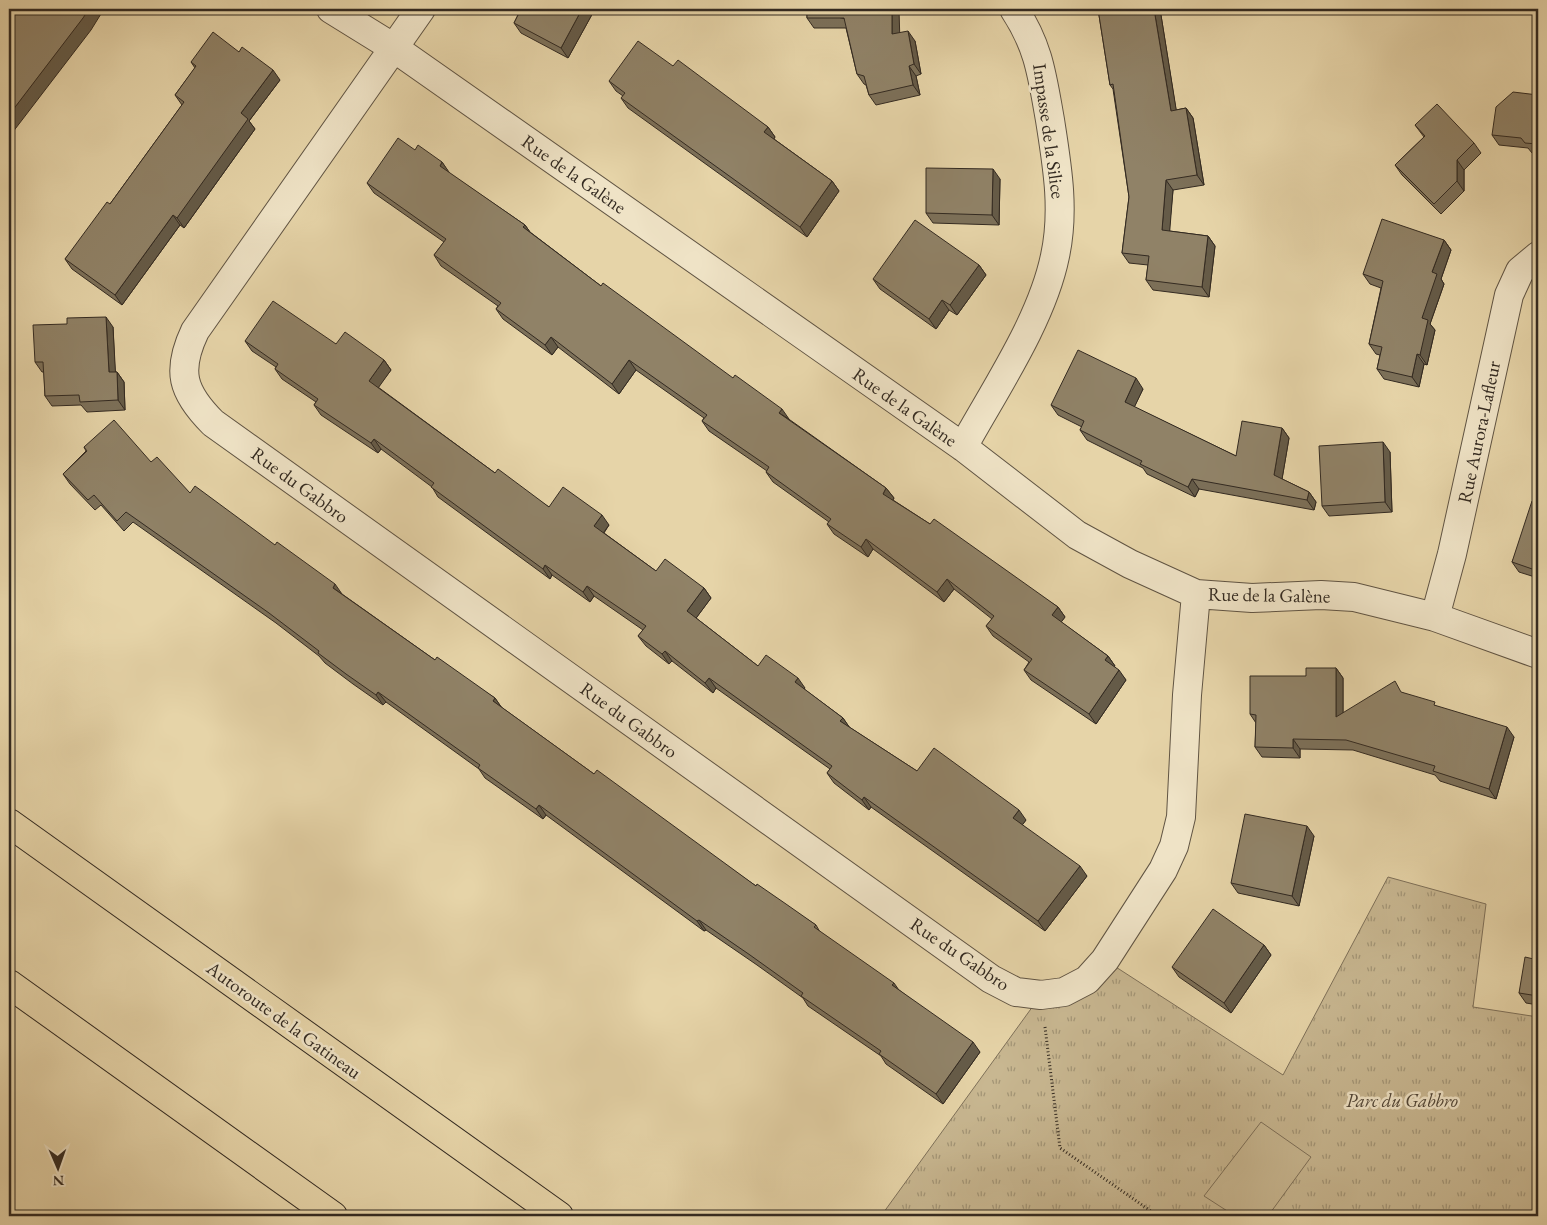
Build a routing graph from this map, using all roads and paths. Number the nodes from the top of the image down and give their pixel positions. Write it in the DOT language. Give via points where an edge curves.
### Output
graph roads {
  1 [pos="331,9"];
  2 [pos="421,9"];
  3 [pos="1014,9"];
  4 [pos="394,48"];
  5 [pos="1538,256"];
  6 [pos="963,447"];
  7 [pos="1196,594"];
  8 [pos="1435,618"];
  9 [pos="1538,654"];
  10 [pos="9,823"];
  11 [pos="9,984"];
  12 [pos="1041,995"];
  13 [pos="333,1216"];
  14 [pos="559,1216"];
  15 [pos="1158,1216"];
  1 -- 4 [label="street, Rue de la Galène"];
  2 -- 4 [label="street, Rue du Gabbro"];
  3 -- 6 [label="street, Impasse de la Silice" via="1029,31 1039,57 1057,160 1060,215 1056,255 1046,290 1030,325"];
  4 -- 6 [label="street, Rue de la Galène"];
  4 -- 12 [label="street, Rue du Gabbro" via="195,331 185,351 183,370 189,392 200,410 213,423 991,979 1016,992"];
  5 -- 8 [label="street, Rue Aurora-Lafleur" via="1520,271 1509,295"];
  6 -- 7 [label="street, Rue de la Galène" via="1077,535"];
  7 -- 8 [label="street, Rue de la Galène" via="1252,598 1354,597"];
  7 -- 12 [label="street, Rue du Gabbro" via="1187,694 1184,789 1174,846 1163,870 1105,960 1087,980 1064,992"];
  8 -- 9 [label="street, Rue de la Galène"];
  10 -- 14 [label="highway, Autoroute de la Gatineau"];
  11 -- 13 [label="highway"];
  12 -- 15 [label="path" via="1060,1148"];
}
